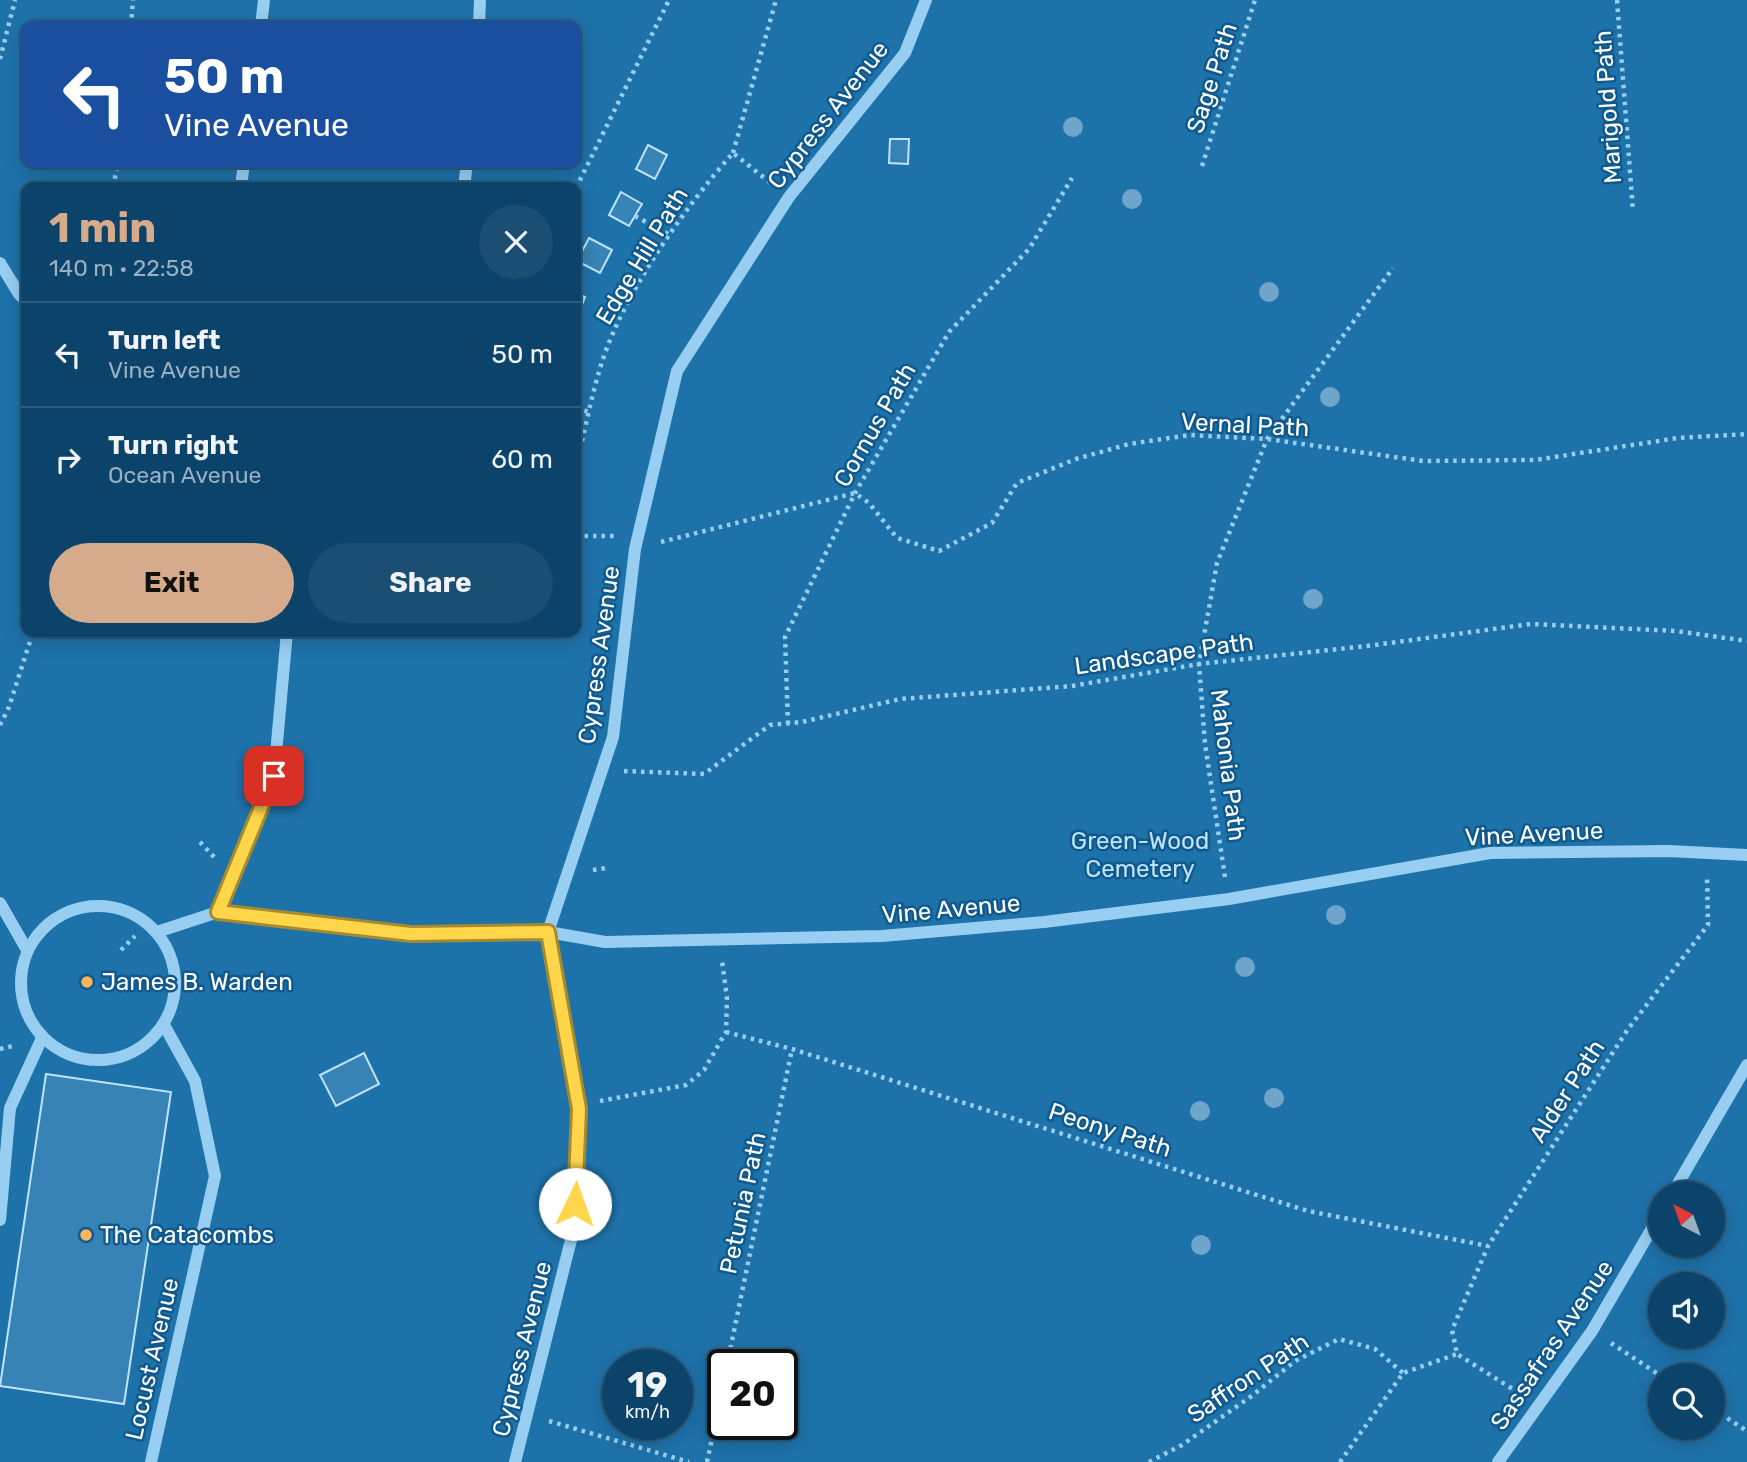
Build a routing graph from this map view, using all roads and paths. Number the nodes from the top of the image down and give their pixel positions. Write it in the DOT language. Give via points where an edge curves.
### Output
graph roads {
  1 [pos="15,0"];
  2 [pos="133,0"];
  3 [pos="264,0"];
  4 [pos="480,0"];
  5 [pos="669,0"];
  6 [pos="776,0"];
  7 [pos="926,0"];
  8 [pos="1255,0"];
  9 [pos="1617,0"];
  10 [pos="131,21"];
  11 [pos="262,21"];
  12 [pos="479,21"];
  13 [pos="0,59"];
  14 [pos="733,153"];
  15 [pos="1202,166"];
  16 [pos="1072,178"];
  17 [pos="579,182"];
  18 [pos="789,197"];
  19 [pos="1633,211"];
  20 [pos="635,216"];
  21 [pos="670,235"];
  22 [pos="0,263"];
  23 [pos="1393,268"];
  24 [pos="21,296"];
  25 [pos="581,410"];
  26 [pos="590,412"];
  27 [pos="1747,434"];
  28 [pos="1267,439"];
  29 [pos="581,447"];
  30 [pos="855,493"];
  31 [pos="581,536"];
  32 [pos="635,549"];
  33 [pos="31,637"];
  34 [pos="287,637"];
  35 [pos="1747,641"];
  36 [pos="1199,664"];
  37 [pos="788,724"];
  38 [pos="0,725"];
  39 [pos="602,771"];
  40 [pos="1706,853"];
  41 [pos="1747,855"];
  42 [pos="1229,899"];
  43 [pos="0,903"];
  44 [pos="218,912"];
  45 [pos="157,932"];
  46 [pos="548,932"];
  47 [pos="719,939"];
  48 [pos="27,950"];
  49 [pos="164,1025"];
  50 [pos="726,1032"];
  51 [pos="42,1038"];
  52 [pos="792,1049"];
  53 [pos="1747,1065"];
  54 [pos="579,1105"];
  55 [pos="1680,1181"];
  56 [pos="0,1220"];
  57 [pos="1648,1235"];
  58 [pos="1488,1246"];
  59 [pos="1592,1331"];
  60 [pos="730,1349"];
  61 [pos="1457,1354"];
  62 [pos="1648,1368"];
  63 [pos="1402,1373"];
  64 [pos="1539,1406"];
  65 [pos="527,1414"];
  66 [pos="1725,1417"];
  67 [pos="1747,1431"];
  68 [pos="712,1440"];
  69 [pos="150,1462"];
  70 [pos="515,1462"];
  71 [pos="689,1462"];
  72 [pos="707,1462"];
  73 [pos="1149,1462"];
  74 [pos="1340,1462"];
  75 [pos="1498,1462"];
  1 -- 13 [label="path"];
  2 -- 10 [label="path"];
  3 -- 11 [label="lane"];
  4 -- 12 [label="lane"];
  5 -- 17 [label="path"];
  6 -- 14 [label="path, Edge Hill Path"];
  7 -- 18 [label="lane, Cypress Avenue" via="905,52"];
  8 -- 15 [label="path, Sage Path"];
  9 -- 19 [label="path, Marigold Path"];
  14 -- 18 [label="path"];
  14 -- 21 [label="path, Edge Hill Path"];
  16 -- 30 [label="path, Cornus Path" via="1029,249 949,332"];
  18 -- 32 [label="lane, Cypress Avenue" via="677,371"];
  20 -- 21 [label="path"];
  21 -- 26 [label="path, Edge Hill Path" via="628,304 603,361"];
  22 -- 24 [label="lane"];
  23 -- 28 [label="path, Mahonia Path"];
  25 -- 26 [label="path"];
  26 -- 29 [label="path, Edge Hill Path"];
  27 -- 28 [label="path, Vernal Path" via="1678,438 1535,460 1423,461"];
  28 -- 30 [label="path, Vernal Path" via="1189,435 1129,444 1076,459 1017,483 992,523 939,551 897,538"];
  28 -- 36 [label="path, Mahonia Path" via="1217,563"];
  30 -- 32 [label="path"];
  30 -- 37 [label="path, Cornus Path" via="785,637"];
  31 -- 32 [label="path" via="614,536"];
  32 -- 39 [label="lane, Cypress Avenue" via="613,737"];
  33 -- 38 [label="path"];
  34 -- 44 [label="lane" via="274,776"];
  35 -- 36 [label="path, Landscape Path" via="1676,631 1531,624"];
  36 -- 37 [label="path, Landscape Path" via="1072,686 900,699"];
  36 -- 42 [label="path, Mahonia Path" via="1206,757"];
  37 -- 39 [label="path, Landscape Path" via="770,725 704,774"];
  39 -- 46 [label="lane, Cypress Avenue"];
  40 -- 41 [label="lane, Vine Avenue"];
  40 -- 42 [label="lane, Vine Avenue" via="1490,853"];
  40 -- 58 [label="path, Alder Path" via="1708,925 1628,1029"];
  42 -- 47 [label="lane, Vine Avenue" via="895,935"];
  43 -- 48 [label="lane"];
  44 -- 45 [label="lane, Vine Avenue"];
  44 -- 46 [label="lane, Vine Avenue" via="411,934"];
  45 -- 48 [label="lane" via="137,916 113,907 87,906 62,914 42,929"];
  45 -- 49 [label="lane" via="170,953 176,977 174,1002"];
  46 -- 47 [label="lane, Vine Avenue" via="605,942"];
  46 -- 54 [label="lane, Cypress Avenue"];
  47 -- 50 [label="path" via="727,998"];
  48 -- 51 [label="lane" via="20,976 22,1003"];
  49 -- 51 [label="lane" via="129,1055 106,1061 82,1060"];
  49 -- 69 [label="lane, Locust Avenue" via="195,1081 215,1176"];
  50 -- 52 [label="path, Peony Path"];
  50 -- 54 [label="path" via="704,1070 686,1085"];
  51 -- 56 [label="lane" via="10,1108"];
  52 -- 58 [label="path, Peony Path" via="1308,1211"];
  52 -- 60 [label="path, Petunia Path"];
  53 -- 55 [label="lane"];
  54 -- 65 [label="lane, Cypress Avenue" via="574,1228"];
  57 -- 59 [label="lane, Sassafras Avenue"];
  58 -- 61 [label="path, Alder Path" via="1452,1331"];
  59 -- 62 [label="path"];
  59 -- 64 [label="lane, Sassafras Avenue"];
  61 -- 63 [label="path"];
  61 -- 64 [label="path"];
  63 -- 73 [label="path, Saffron Path" via="1375,1349 1339,1339 1296,1361 1182,1444"];
  63 -- 74 [label="path"];
  64 -- 75 [label="lane, Sassafras Avenue"];
  65 -- 70 [label="lane, Cypress Avenue"];
  65 -- 71 [label="path"];
  66 -- 67 [label="path"];
  68 -- 72 [label="path"];
}
